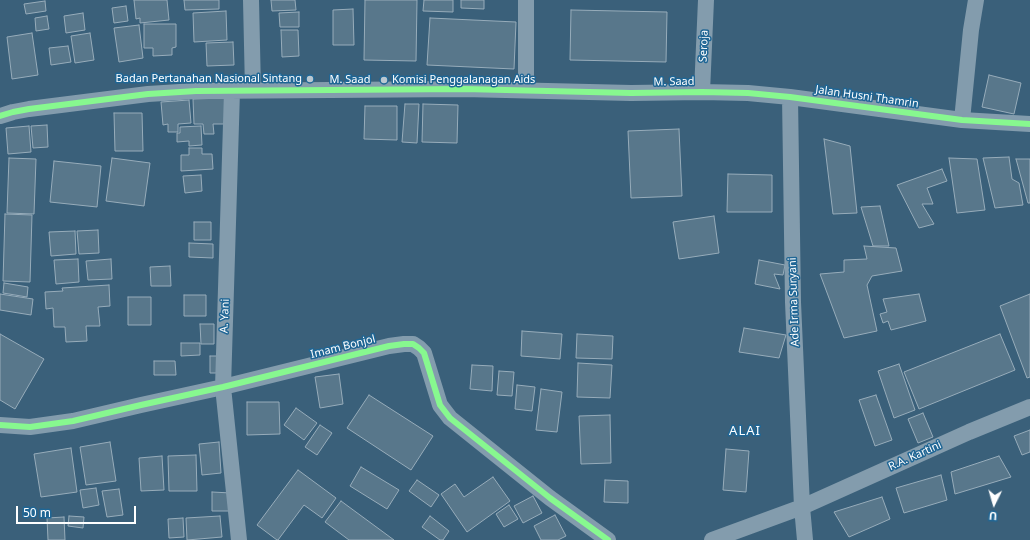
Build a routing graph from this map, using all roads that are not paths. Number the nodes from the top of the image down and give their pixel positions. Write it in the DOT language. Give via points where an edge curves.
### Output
graph roads {
  1 [pos="251,0"];
  2 [pos="526,0"];
  3 [pos="706,0"];
  4 [pos="976,0"];
  5 [pos="253,90"];
  6 [pos="526,90"];
  7 [pos="232,91"];
  8 [pos="702,92"];
  9 [pos="790,97"];
  10 [pos="0,116"];
  11 [pos="962,120"];
  12 [pos="1030,124"];
  13 [pos="223,387"];
  14 [pos="1030,407"];
  15 [pos="0,425"];
  16 [pos="802,507"];
  17 [pos="239,540"];
  18 [pos="608,540"];
  19 [pos="712,540"];
  20 [pos="805,540"];
  1 -- 5 [label="street"];
  2 -- 6 [label="street"];
  3 -- 8 [label="street, Seroja"];
  4 -- 11 [label="street"];
  5 -- 6 [label="street, M. Saad"];
  5 -- 7 [label="street, M. Saad"];
  6 -- 8 [label="street, M. Saad"];
  7 -- 10 [label="street, M. Saad" via="137,95 30,109"];
  7 -- 13 [label="street, A. Yani"];
  8 -- 9 [label="street, Jalan Husni Thamrin"];
  9 -- 11 [label="street, Jalan Husni Thamrin"];
  9 -- 16 [label="street, Ade Irma Suryani" via="793,302"];
  11 -- 12 [label="street, Jalan Husni Thamrin"];
  13 -- 15 [label="street, Imam Bonjol" via="74,421 30,427"];
  13 -- 17 [label="street, A. Yani"];
  13 -- 18 [label="street, Imam Bonjol" via="390,346 413,344 424,353 440,405 450,418 550,498"];
  14 -- 16 [label="street, R.A. Kartini"];
  16 -- 19 [label="street, R.A. Kartini"];
  16 -- 20 [label="street, Ade Irma Suryani"];
}
